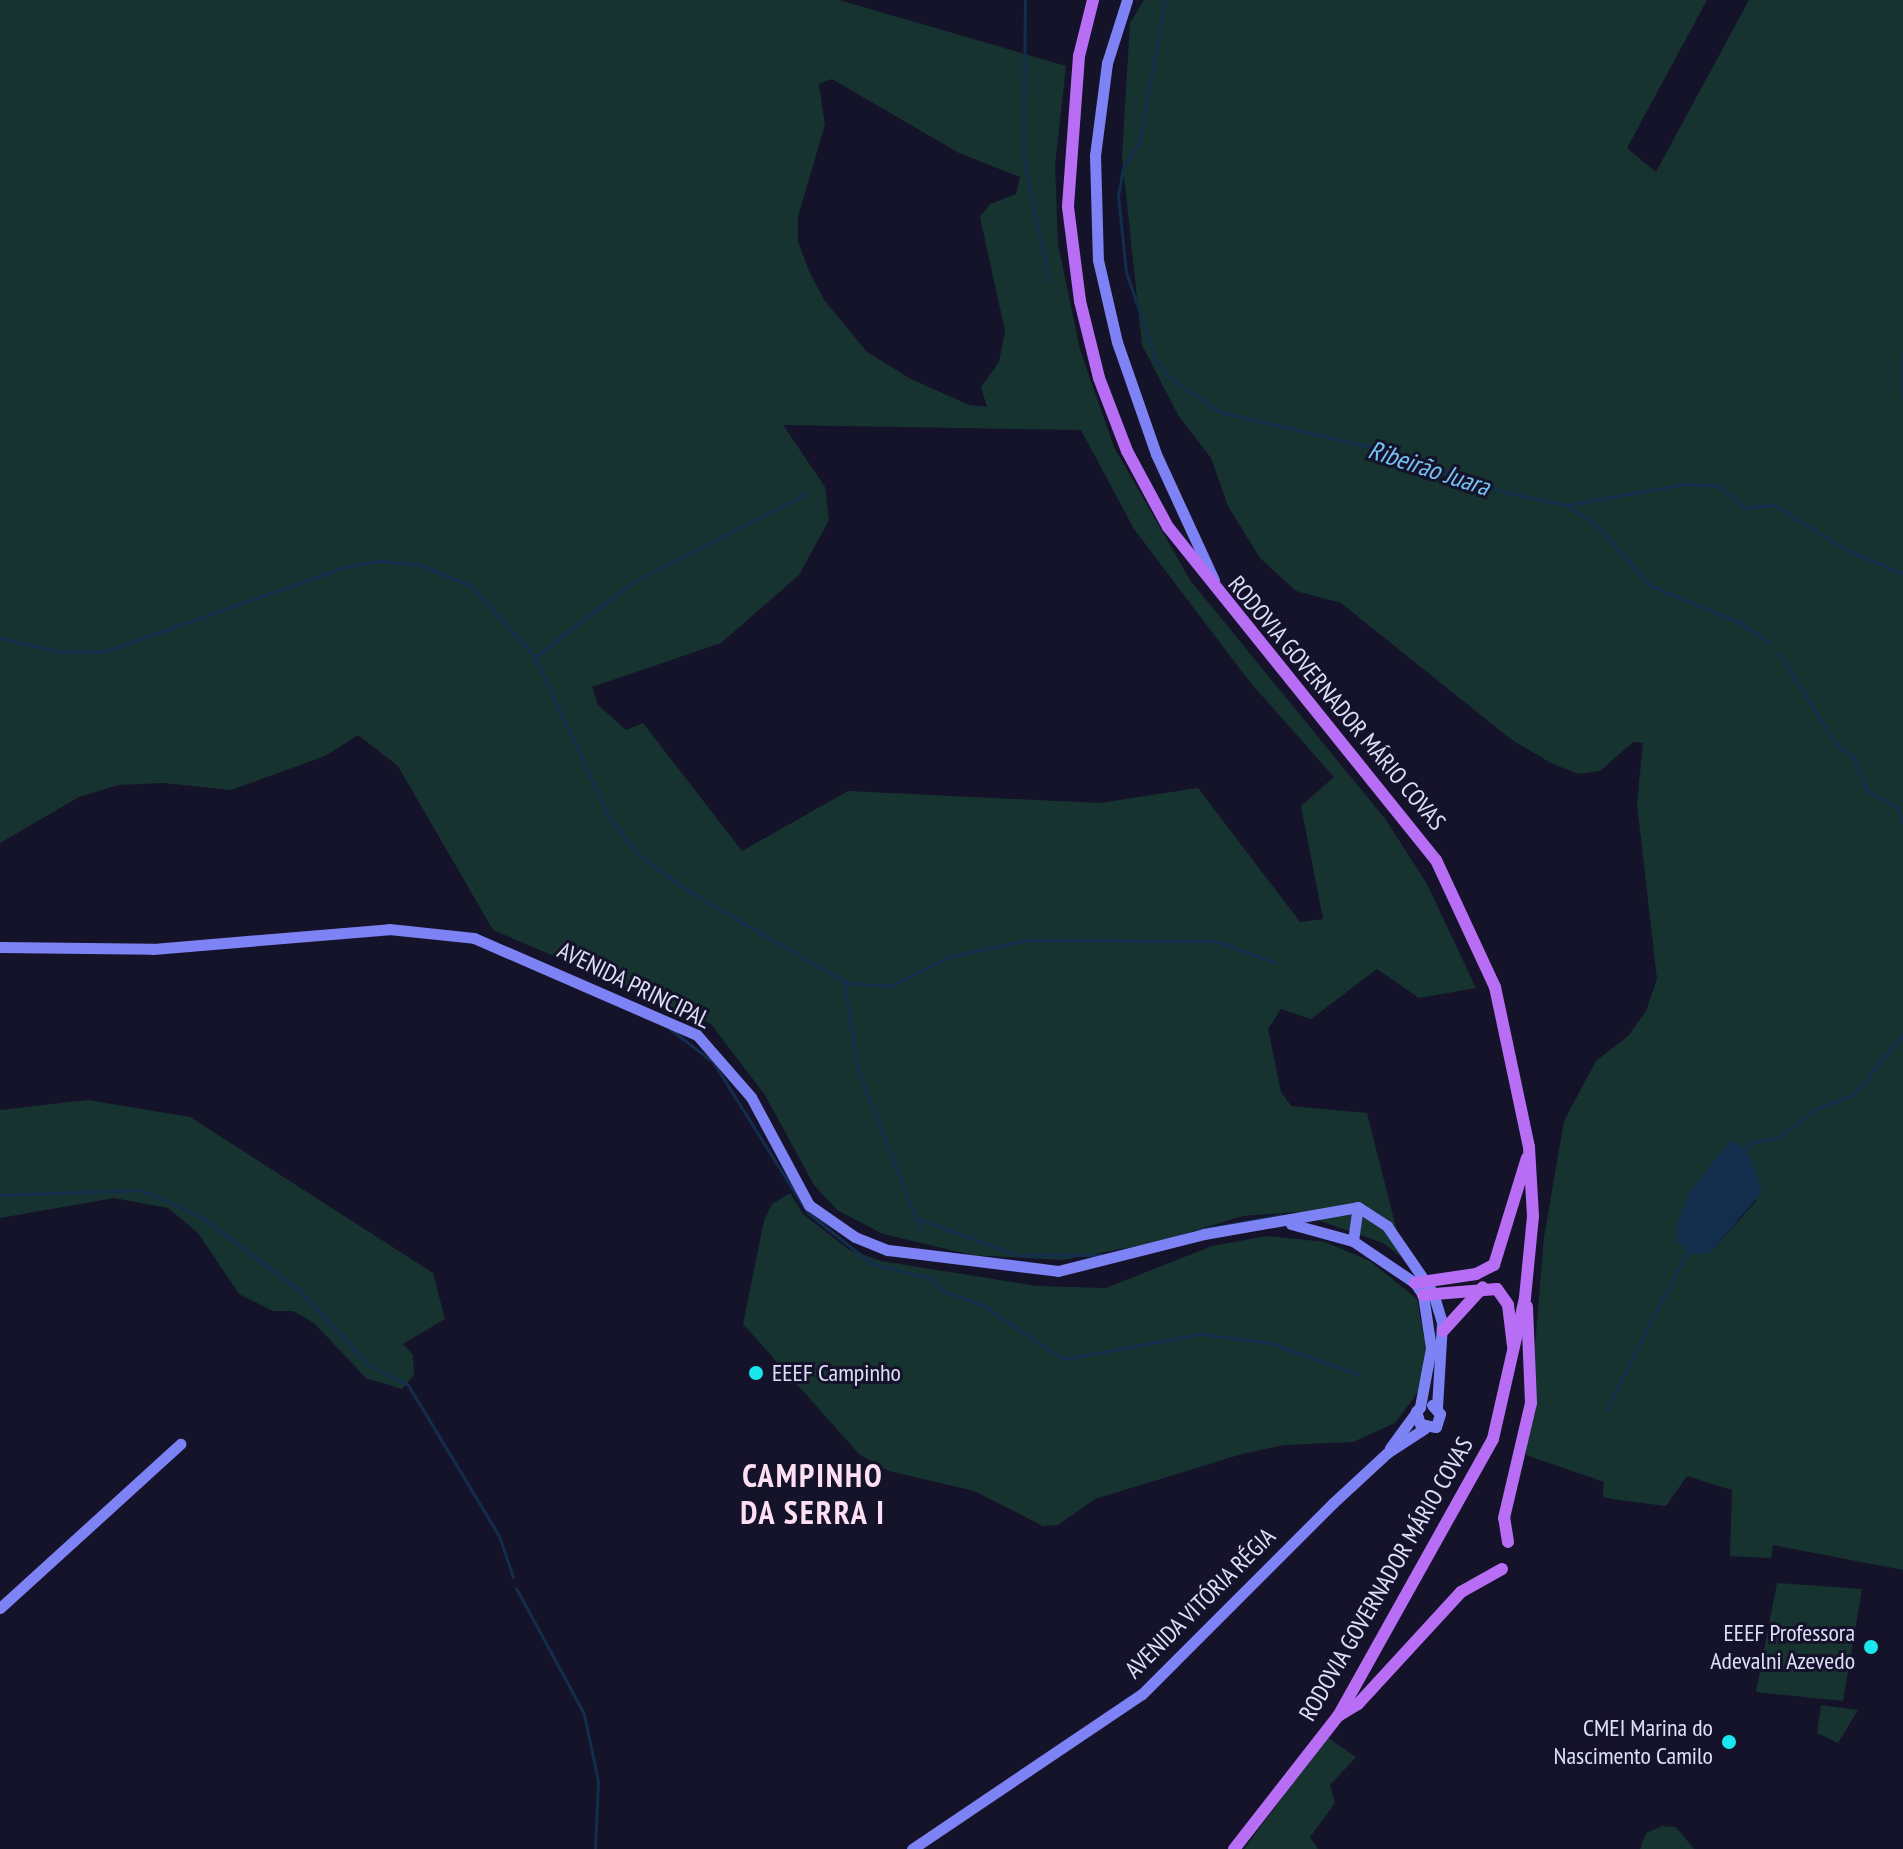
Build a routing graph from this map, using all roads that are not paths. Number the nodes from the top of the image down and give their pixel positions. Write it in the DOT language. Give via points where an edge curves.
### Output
graph roads {
  1 [pos="1093,0"];
  2 [pos="1127,0"];
  3 [pos="1226,605"];
  4 [pos="0,947"];
  5 [pos="1529,1147"];
  6 [pos="1358,1207"];
  7 [pos="1290,1224"];
  8 [pos="1353,1241"];
  9 [pos="1421,1281"];
  10 [pos="1483,1287"];
  11 [pos="1428,1294"];
  12 [pos="1525,1298"];
  13 [pos="1443,1331"];
  14 [pos="1514,1357"];
  15 [pos="1437,1408"];
  16 [pos="1418,1409"];
  17 [pos="1425,1428"];
  18 [pos="180,1444"];
  19 [pos="1387,1453"];
  20 [pos="1508,1542"];
  21 [pos="1502,1569"];
  22 [pos="0,1608"];
  23 [pos="1338,1716"];
  24 [pos="912,1849"];
  25 [pos="1234,1849"];
  1 -- 3 [label="main road, RODOVIA GOVERNADOR MÁRIO COVAS" via="1079,56 1068,207 1088,342 1145,488"];
  2 -- 3 [label="street" via="1107,63 1095,155 1098,260 1117,342 1156,454"];
  3 -- 5 [label="main road, RODOVIA GOVERNADOR MÁRIO COVAS" via="1358,755 1436,860 1495,987"];
  4 -- 7 [label="street, AVENIDA PRINCIPAL" via="153,949 389,929 474,938 697,1035 751,1097 809,1205 855,1237 888,1250 1058,1271 1222,1230"];
  5 -- 9 [label="main road" via="1494,1265 1476,1274"];
  5 -- 12 [label="main road, RODOVIA GOVERNADOR MÁRIO COVAS" via="1533,1216"];
  6 -- 7 [label="street, AVENIDA PRINCIPAL"];
  6 -- 8 [label="street"];
  6 -- 9 [label="street" via="1387,1226"];
  7 -- 8 [label="street, AVENIDA PRINCIPAL"];
  8 -- 9 [label="street, AVENIDA PRINCIPAL"];
  9 -- 11 [label="street"];
  10 -- 11 [label="main road"];
  10 -- 13 [label="main road"];
  10 -- 14 [label="main road" via="1503,1294"];
  11 -- 13 [label="street"];
  11 -- 16 [label="street" via="1431,1348"];
  12 -- 14 [label="main road, RODOVIA GOVERNADOR MÁRIO COVAS"];
  12 -- 20 [label="main road" via="1533,1378 1504,1518"];
  13 -- 15 [label="street"];
  14 -- 23 [label="main road, RODOVIA GOVERNADOR MÁRIO COVAS" via="1483,1460"];
  15 -- 16 [label="street"];
  15 -- 17 [label="street" via="1439,1423"];
  16 -- 17 [label="street"];
  16 -- 19 [label="street, AVENIDA VITÓRIA RÉGIA"];
  17 -- 19 [label="street, AVENIDA VITÓRIA RÉGIA"];
  18 -- 22 [label="street"];
  19 -- 24 [label="street, AVENIDA VITÓRIA RÉGIA" via="1142,1694"];
  21 -- 23 [label="main road" via="1461,1592 1358,1704"];
  23 -- 25 [label="main road, RODOVIA GOVERNADOR MÁRIO COVAS"];
}
